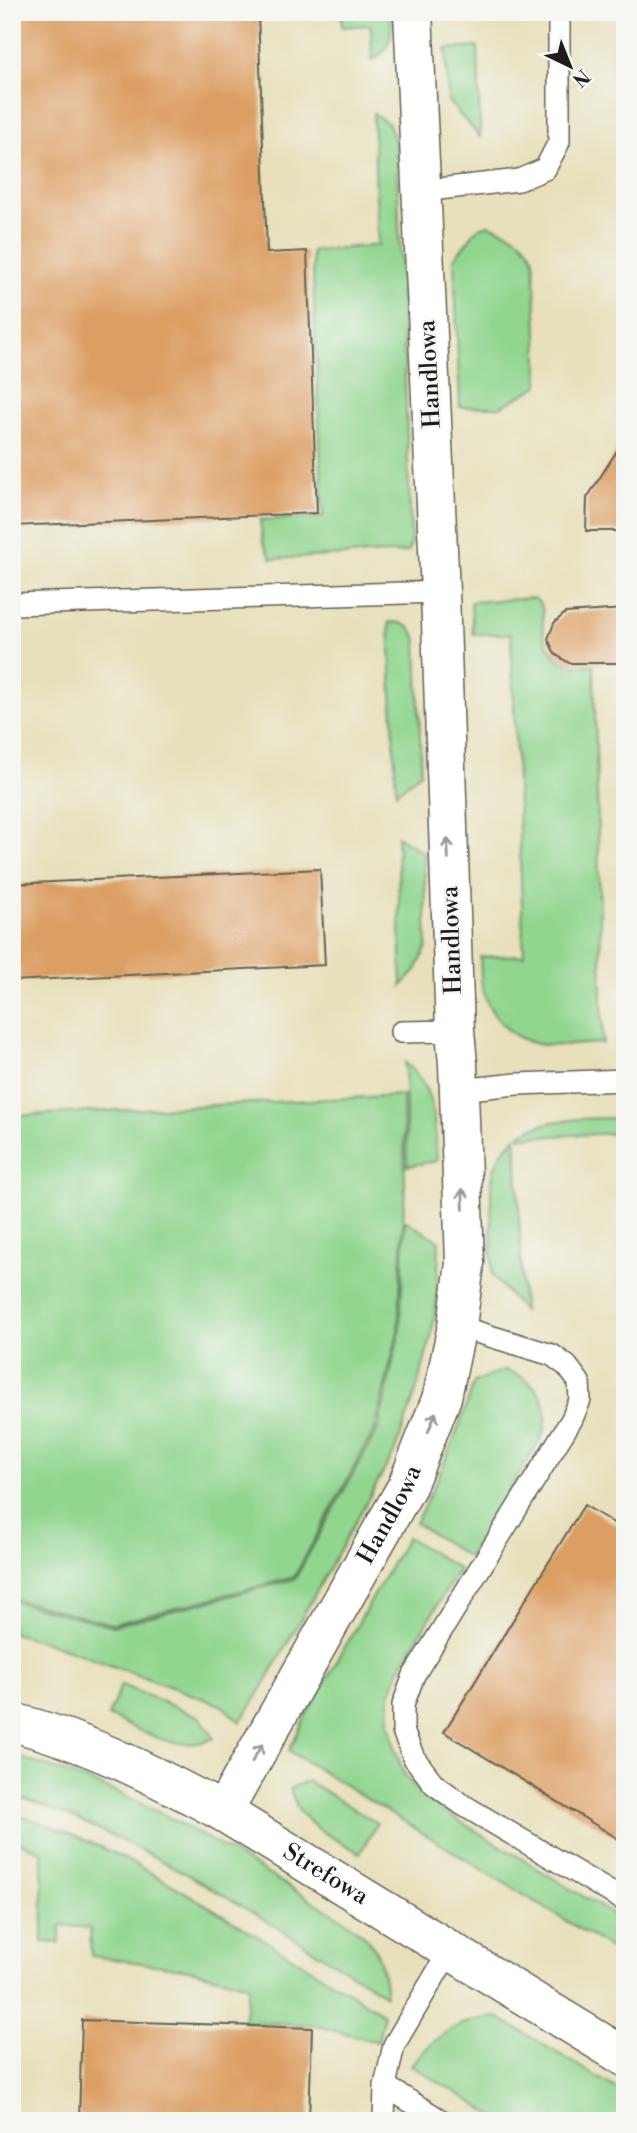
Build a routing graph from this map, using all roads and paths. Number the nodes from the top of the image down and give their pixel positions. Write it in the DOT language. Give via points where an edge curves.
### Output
graph roads {
  1 [pos="412,12"];
  2 [pos="559,12"];
  3 [pos="421,191"];
  4 [pos="440,592"];
  5 [pos="12,604"];
  6 [pos="455,1031"];
  7 [pos="401,1032"];
  8 [pos="625,1080"];
  9 [pos="459,1090"];
  10 [pos="457,1326"];
  11 [pos="12,1722"];
  12 [pos="223,1812"];
  13 [pos="625,1901"];
  14 [pos="450,1950"];
  15 [pos="625,2057"];
  16 [pos="386,2086"];
  17 [pos="384,2121"];
  18 [pos="442,2121"];
  1 -- 3 [label="street, Handlowa"];
  2 -- 3 [label="lane" via="559,142 545,169 519,180"];
  3 -- 4 [label="street, Handlowa"];
  4 -- 5 [label="lane"];
  6 -- 4 [label="street, Handlowa, one-way"];
  6 -- 7 [label="lane"];
  6 -- 9 [label="street, Handlowa"];
  8 -- 9 [label="lane"];
  10 -- 9 [label="street, Handlowa, one-way" via="465,1264"];
  12 -- 10 [label="street, Handlowa, one-way" via="407,1486 442,1397"];
  10 -- 13 [label="lane" via="552,1355 579,1382 580,1400 414,1675 403,1704 403,1731 414,1758 434,1784"];
  11 -- 12 [label="street, Strefowa" via="104,1754"];
  12 -- 14 [label="street, Strefowa"];
  14 -- 15 [label="street, Strefowa"];
  14 -- 16 [label="lane" via="394,2045"];
  16 -- 17 [label="lane"];
  16 -- 18 [label="lane"];
}
